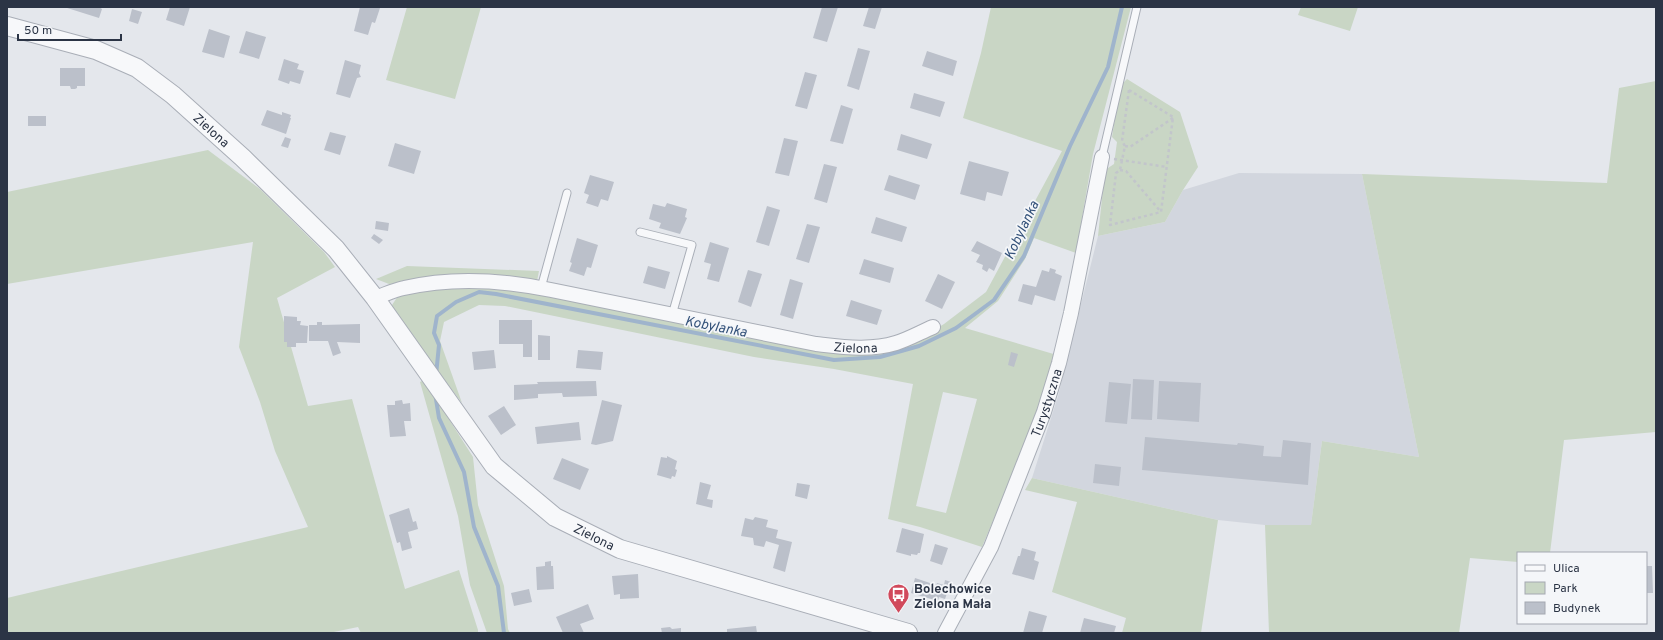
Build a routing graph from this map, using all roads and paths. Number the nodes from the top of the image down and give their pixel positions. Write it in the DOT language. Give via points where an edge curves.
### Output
graph roads {
  1 [pos="1137,7"];
  2 [pos="7,26"];
  3 [pos="1173,117"];
  4 [pos="1125,146"];
  5 [pos="1102,157"];
  6 [pos="1122,160"];
  7 [pos="1167,168"];
  8 [pos="1120,170"];
  9 [pos="567,193"];
  10 [pos="1161,212"];
  11 [pos="640,232"];
  12 [pos="541,288"];
  13 [pos="375,298"];
  14 [pos="672,315"];
  15 [pos="934,327"];
  16 [pos="908,633"];
  17 [pos="945,633"];
  1 -- 5 [label="lane"];
  2 -- 13 [label="street, Zielona" via="96,50 137,68 173,95 314,227 336,249"];
  3 -- 4 [label="path" via="1130,147"];
  3 -- 4 [label="path" via="1129,90 1122,140"];
  3 -- 7 [label="path"];
  4 -- 6 [label="path"];
  5 -- 17 [label="street, Turystyczna" via="1071,313 1044,412 991,547"];
  6 -- 7 [label="path"];
  6 -- 8 [label="path"];
  7 -- 10 [label="path"];
  8 -- 10 [label="path" via="1126,171"];
  8 -- 10 [label="path" via="1116,173 1110,225"];
  9 -- 12 [label="lane"];
  11 -- 14 [label="lane" via="692,245"];
  12 -- 13 [label="street, Zielona" via="507,282 443,283 402,288"];
  12 -- 14 [label="street, Zielona"];
  13 -- 16 [label="street, Zielona" via="494,466 555,517 620,549"];
  14 -- 15 [label="street, Zielona" via="846,348 873,348 897,343"];
}
